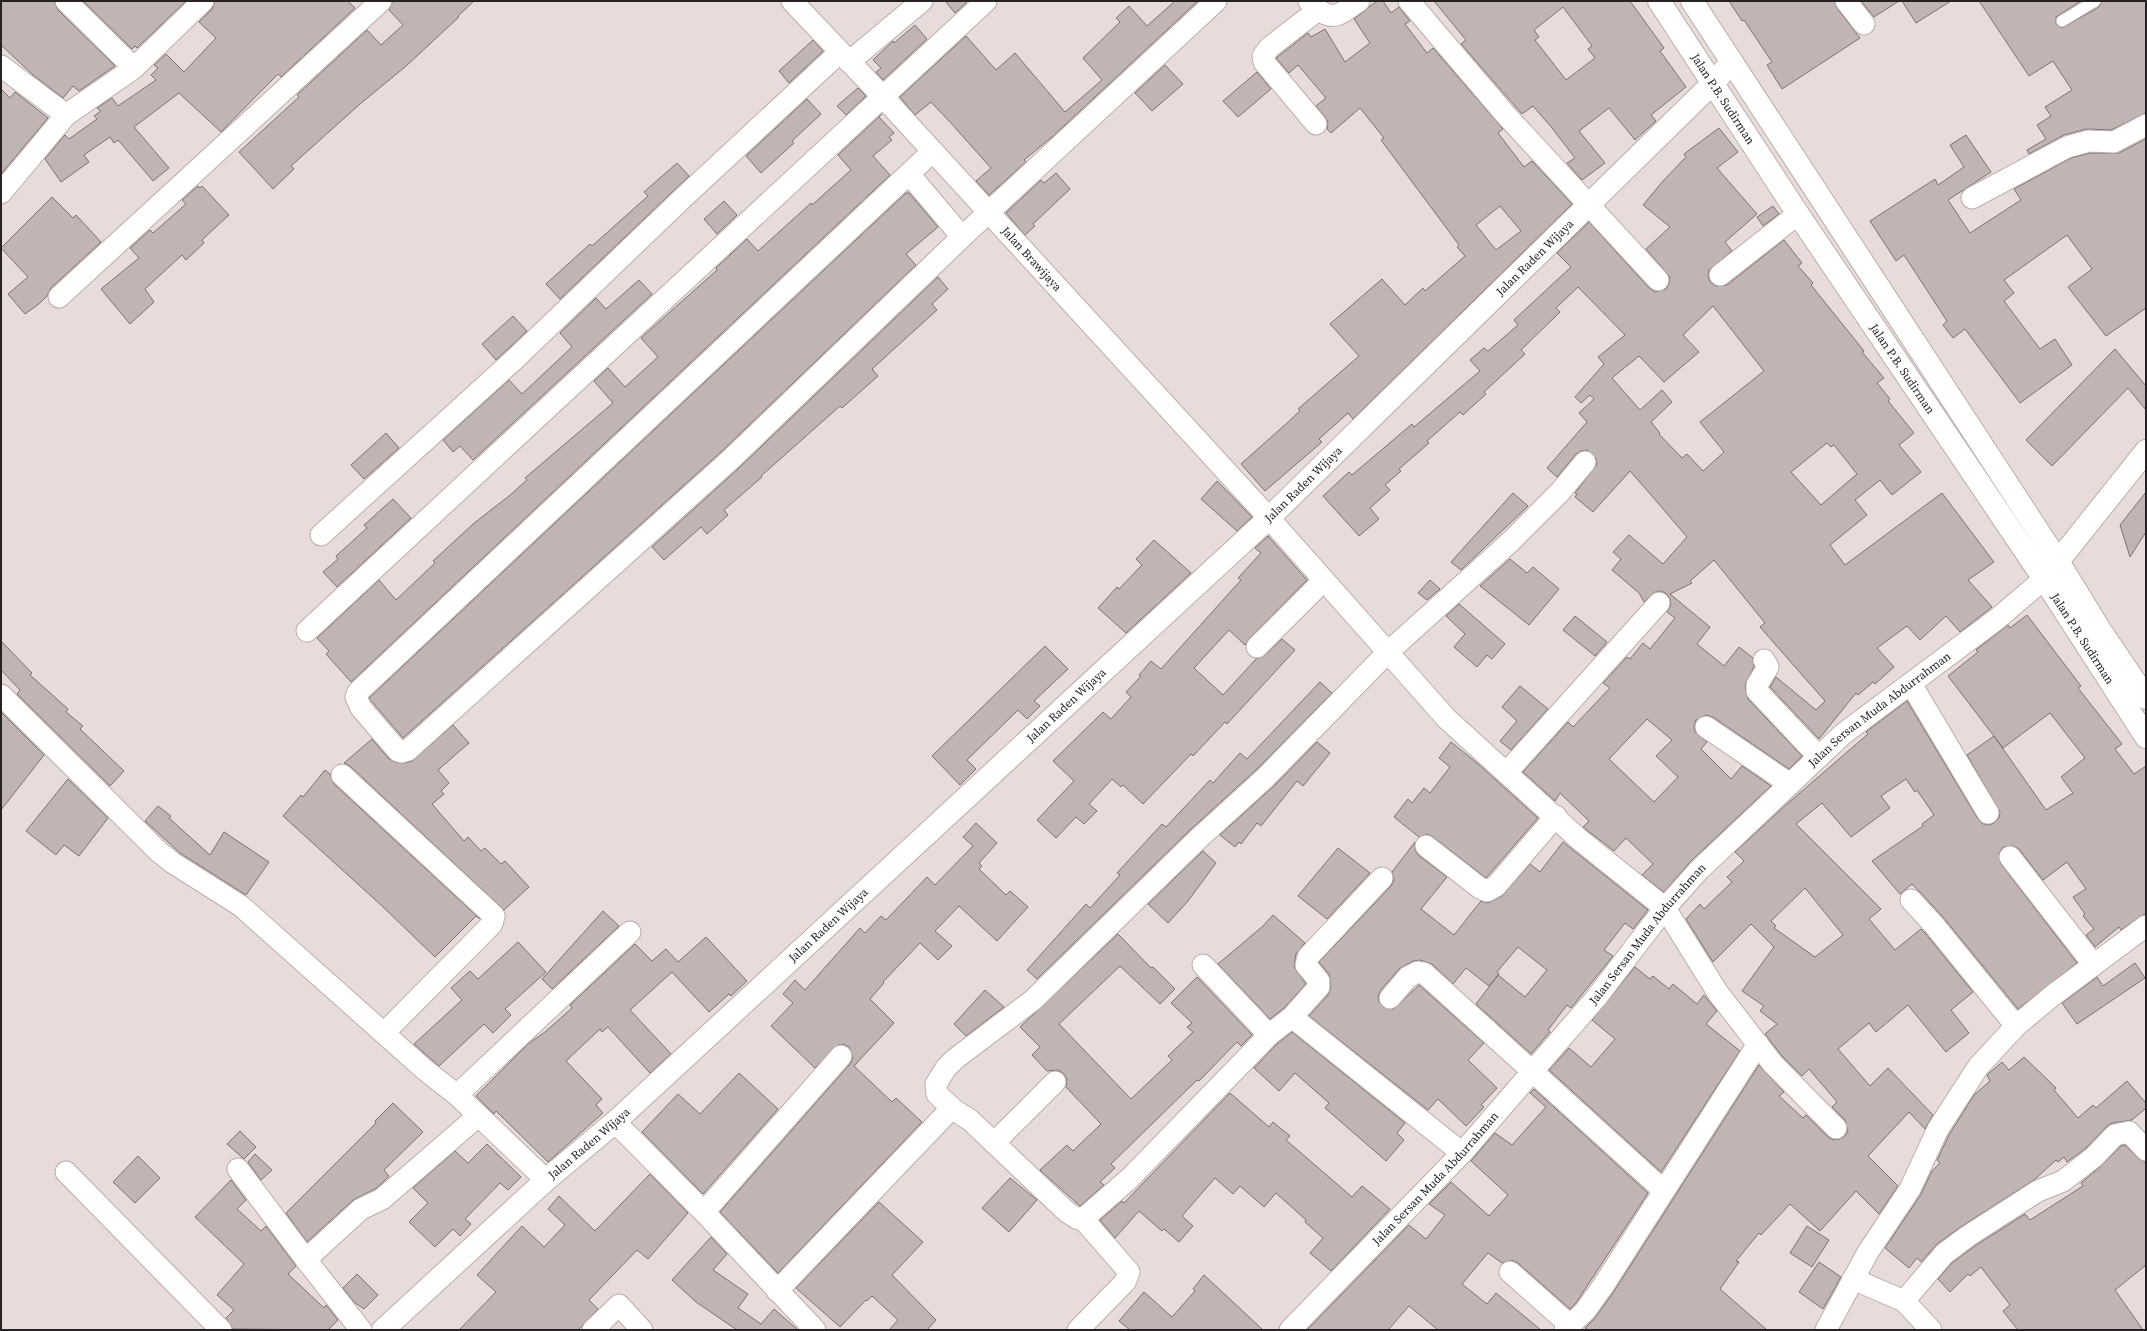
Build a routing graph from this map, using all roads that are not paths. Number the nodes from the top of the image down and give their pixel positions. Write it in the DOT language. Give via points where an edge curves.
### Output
graph roads {
  1 [pos="66,1"];
  2 [pos="381,1"];
  3 [pos="792,1"];
  4 [pos="922,1"];
  5 [pos="986,1"];
  6 [pos="1216,1"];
  7 [pos="1359,1"];
  8 [pos="1409,1"];
  9 [pos="1659,1"];
  10 [pos="1692,1"];
  11 [pos="1846,1"];
  12 [pos="2095,1"];
  13 [pos="198,3"];
  14 [pos="1313,5"];
  15 [pos="2062,22"];
  16 [pos="1864,24"];
  17 [pos="844,58"];
  18 [pos="1732,62"];
  19 [pos="1,66"];
  20 [pos="134,68"];
  21 [pos="1713,83"];
  22 [pos="884,98"];
  23 [pos="66,115"];
  24 [pos="1316,124"];
  25 [pos="2146,125"];
  26 [pos="932,152"];
  27 [pos="909,174"];
  28 [pos="1,193"];
  29 [pos="1972,198"];
  30 [pos="1588,206"];
  31 [pos="989,214"];
  32 [pos="1798,214"];
  33 [pos="962,237"];
  34 [pos="1720,275"];
  35 [pos="1658,280"];
  36 [pos="59,297"];
  37 [pos="2146,451"];
  38 [pos="1585,462"];
  39 [pos="1269,518"];
  40 [pos="321,535"];
  41 [pos="2059,563"];
  42 [pos="2044,579"];
  43 [pos="1323,581"];
  44 [pos="1659,603"];
  45 [pos="308,631"];
  46 [pos="1257,647"];
  47 [pos="1387,653"];
  48 [pos="1764,660"];
  49 [pos="1911,684"];
  50 [pos="1,695"];
  51 [pos="2146,698"];
  52 [pos="1706,727"];
  53 [pos="2146,737"];
  54 [pos="1819,757"];
  55 [pos="1507,772"];
  56 [pos="342,774"];
  57 [pos="1790,784"];
  58 [pos="1988,813"];
  59 [pos="1556,816"];
  60 [pos="1426,846"];
  61 [pos="2010,857"];
  62 [pos="1382,878"];
  63 [pos="1911,900"];
  64 [pos="1665,908"];
  65 [pos="2146,926"];
  66 [pos="630,932"];
  67 [pos="1203,965"];
  68 [pos="2094,965"];
  69 [pos="1390,998"];
  70 [pos="1292,1017"];
  71 [pos="2016,1026"];
  72 [pos="384,1033"];
  73 [pos="1269,1035"];
  74 [pos="1758,1044"];
  75 [pos="841,1056"];
  76 [pos="1533,1071"];
  77 [pos="1055,1082"];
  78 [pos="457,1095"];
  79 [pos="954,1110"];
  80 [pos="478,1116"];
  81 [pos="615,1122"];
  82 [pos="1836,1128"];
  83 [pos="994,1143"];
  84 [pos="2146,1150"];
  85 [pos="1462,1153"];
  86 [pos="238,1169"];
  87 [pos="66,1172"];
  88 [pos="546,1180"];
  89 [pos="1664,1190"];
  90 [pos="704,1212"];
  91 [pos="1083,1220"];
  92 [pos="307,1262"];
  93 [pos="1510,1272"];
  94 [pos="1859,1282"];
  95 [pos="778,1291"];
  96 [pos="1904,1301"];
  97 [pos="1568,1328"];
  98 [pos="221,1330"];
  99 [pos="361,1330"];
  100 [pos="383,1330"];
  101 [pos="593,1330"];
  102 [pos="642,1330"];
  103 [pos="815,1330"];
  104 [pos="1078,1330"];
  105 [pos="1290,1330"];
  106 [pos="1826,1330"];
  107 [pos="1931,1330"];
  1 -- 20 [label="street"];
  2 -- 36 [label="street"];
  3 -- 17 [label="street, Jalan Brawijaya"];
  4 -- 17 [label="street"];
  5 -- 22 [label="street"];
  6 -- 31 [label="street"];
  7 -- 14 [label="street" via="1337,15 1325,15"];
  8 -- 30 [label="street" via="1504,114"];
  9 -- 21 [label="main road, Jalan P.B. Sudirman"];
  10 -- 18 [label="main road, Jalan P.B. Sudirman"];
  11 -- 16 [label="street"];
  12 -- 15 [label="lane"];
  13 -- 20 [label="street"];
  14 -- 24 [label="street" via="1263,56 1264,62"];
  17 -- 22 [label="street, Jalan Brawijaya"];
  17 -- 40 [label="street" via="685,196 516,357"];
  18 -- 21 [label="main road, Jalan Raden Wijaya"];
  18 -- 41 [label="main road, Jalan P.B. Sudirman"];
  19 -- 23 [label="street"];
  20 -- 23 [label="street"];
  21 -- 30 [label="main road, Jalan Raden Wijaya"];
  21 -- 32 [label="main road, Jalan P.B. Sudirman"];
  22 -- 26 [label="street, Jalan Brawijaya"];
  22 -- 45 [label="street"];
  23 -- 28 [label="street"];
  25 -- 29 [label="street" via="2114,142 2088,141 2067,147"];
  26 -- 27 [label="street"];
  26 -- 31 [label="street, Jalan Brawijaya"];
  27 -- 33 [label="street"];
  27 -- 33 [label="street" via="358,692 356,697 371,720 398,751 408,750 730,460"];
  30 -- 35 [label="street"];
  30 -- 39 [label="main road, Jalan Raden Wijaya"];
  31 -- 33 [label="street"];
  31 -- 39 [label="street, Jalan Brawijaya"];
  32 -- 34 [label="street"];
  32 -- 42 [label="main road, Jalan P.B. Sudirman"];
  37 -- 41 [label="main road"];
  38 -- 47 [label="street" via="1560,492 1509,543"];
  39 -- 43 [label="street, Jalan Brawijaya"];
  39 -- 81 [label="main road, Jalan Raden Wijaya"];
  41 -- 42 [label="main road"];
  41 -- 51 [label="main road, Jalan P.B. Sudirman"];
  42 -- 49 [label="street, Jalan Sersan Muda Abdurrahman" via="1997,619"];
  42 -- 53 [label="main road, Jalan P.B. Sudirman" via="2082,642"];
  43 -- 46 [label="street"];
  43 -- 47 [label="street, Jalan Brawijaya"];
  44 -- 55 [label="street"];
  47 -- 55 [label="street, Jalan Brawijaya" via="1453,725"];
  47 -- 79 [label="street" via="1271,771 1033,1000 946,1068 936,1084 937,1094"];
  48 -- 54 [label="street" via="1768,667 1757,685 1757,691"];
  49 -- 54 [label="street, Jalan Sersan Muda Abdurrahman" via="1842,734"];
  49 -- 58 [label="street"];
  50 -- 72 [label="street" via="158,851 172,863 245,910"];
  52 -- 57 [label="street"];
  54 -- 57 [label="street, Jalan Sersan Muda Abdurrahman"];
  55 -- 59 [label="street, Jalan Brawijaya"];
  56 -- 72 [label="street" via="494,916 492,924"];
  57 -- 64 [label="street, Jalan Sersan Muda Abdurrahman" via="1699,870"];
  59 -- 60 [label="street" via="1496,886 1488,891 1480,888"];
  59 -- 64 [label="street, Jalan Brawijaya" via="1580,840"];
  61 -- 68 [label="street"];
  62 -- 70 [label="street" via="1308,957 1306,965 1319,981 1319,987"];
  63 -- 71 [label="street"];
  64 -- 74 [label="street, Jalan Brawijaya" via="1718,993"];
  64 -- 76 [label="street, Jalan Sersan Muda Abdurrahman" via="1596,998"];
  65 -- 68 [label="street"];
  66 -- 78 [label="street"];
  67 -- 73 [label="street"];
  68 -- 71 [label="street"];
  69 -- 76 [label="street" via="1408,977 1418,972 1424,973"];
  70 -- 73 [label="street"];
  70 -- 85 [label="street"];
  71 -- 94 [label="street" via="1978,1067 1938,1128 1910,1189 1868,1252"];
  72 -- 78 [label="street"];
  73 -- 91 [label="street" via="1130,1178"];
  74 -- 82 [label="street, Jalan Brawijaya" via="1773,1064"];
  74 -- 89 [label="street"];
  75 -- 90 [label="street"];
  76 -- 85 [label="street, Jalan Sersan Muda Abdurrahman"];
  76 -- 89 [label="street"];
  77 -- 83 [label="street"];
  78 -- 80 [label="street"];
  79 -- 83 [label="street" via="970,1120"];
  79 -- 95 [label="street" via="948,1112"];
  80 -- 88 [label="street"];
  80 -- 92 [label="street" via="382,1198 361,1209 315,1251"];
  81 -- 88 [label="main road, Jalan Raden Wijaya"];
  81 -- 90 [label="street"];
  83 -- 91 [label="street" via="1067,1212 1078,1220"];
  84 -- 96 [label="street" via="2129,1132 2115,1135 2094,1157 2063,1181 2018,1203 1944,1254"];
  85 -- 105 [label="street, Jalan Sersan Muda Abdurrahman"];
  86 -- 92 [label="street"];
  87 -- 98 [label="street"];
  88 -- 100 [label="main road, Jalan Raden Wijaya"];
  89 -- 97 [label="street" via="1603,1286"];
  90 -- 95 [label="street"];
  91 -- 104 [label="street" via="1129,1272 1125,1282"];
  92 -- 99 [label="street"];
  93 -- 97 [label="street"];
  94 -- 96 [label="street"];
  94 -- 106 [label="street"];
  95 -- 103 [label="street"];
  96 -- 107 [label="street"];
  101 -- 102 [label="street" via="619,1305"];
}
